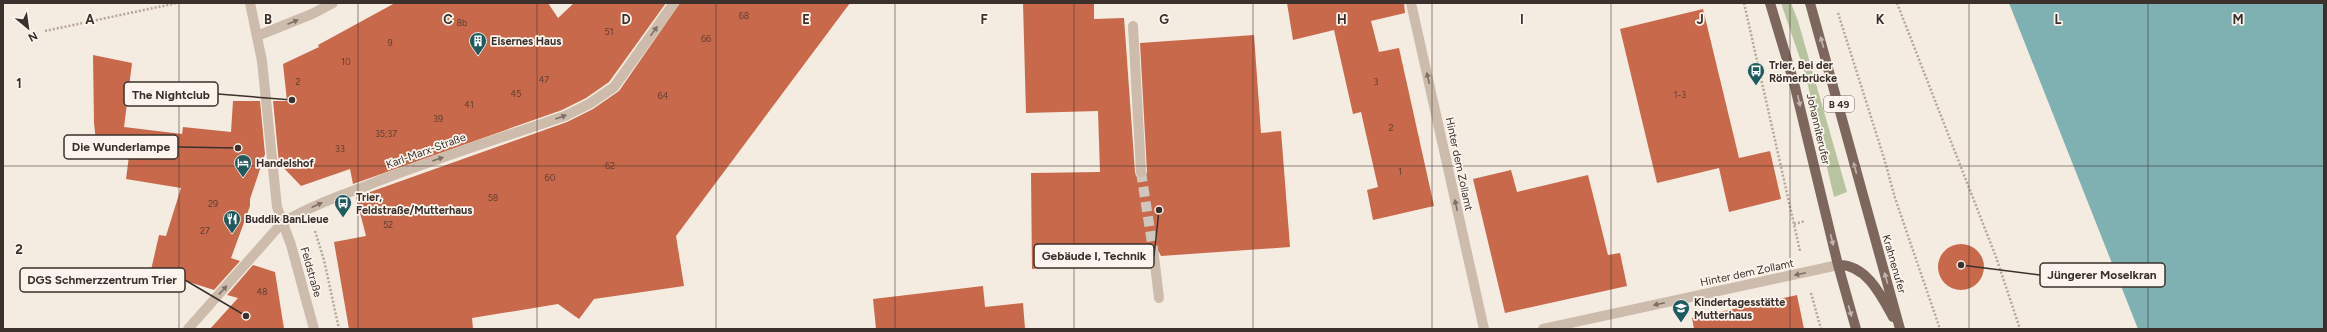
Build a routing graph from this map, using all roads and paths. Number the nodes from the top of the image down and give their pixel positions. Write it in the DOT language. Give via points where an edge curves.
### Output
graph roads {
  1 [pos="177,3"];
  2 [pos="250,3"];
  3 [pos="333,3"];
  4 [pos="674,3"];
  5 [pos="1411,3"];
  6 [pos="1744,3"];
  7 [pos="1770,3"];
  8 [pos="1810,3"];
  9 [pos="1897,3"];
  10 [pos="1837,10"];
  11 [pos="1133,26"];
  12 [pos="44,31"];
  13 [pos="257,36"];
  14 [pos="1141,172"];
  15 [pos="282,223"];
  16 [pos="1794,224"];
  17 [pos="314,226"];
  18 [pos="1154,256"];
  19 [pos="1838,265"];
  20 [pos="1806,272"];
  21 [pos="1159,298"];
  22 [pos="188,329"];
  23 [pos="314,329"];
  24 [pos="339,329"];
  25 [pos="1484,329"];
  26 [pos="1543,329"];
  27 [pos="1821,329"];
  28 [pos="1856,329"];
  29 [pos="1900,329"];
  30 [pos="1940,329"];
  31 [pos="2020,329"];
  1 -- 12 [label="path"];
  2 -- 13 [label="street, Feldstraße"];
  13 -- 3 [label="street, one-way"];
  15 -- 4 [label="street, Karl-Marx-Straße, one-way" via="335,197 564,116 589,104 614,87"];
  25 -- 5 [label="street, Hinter dem Zollamt, one-way"];
  6 -- 16 [label="path"];
  7 -- 19 [label="main road, Johanniterufer, one-way" via="1794,83"];
  29 -- 8 [label="main road, Krahnenufer / B 49, one-way"];
  9 -- 31 [label="path" via="1996,257"];
  10 -- 30 [label="path" via="1895,198"];
  11 -- 14 [label="street"];
  13 -- 15 [label="street, Feldstraße" via="262,61 277,207"];
  22 -- 15 [label="street, Karl-Marx-Straße, one-way"];
  15 -- 23 [label="street, Feldstraße" via="291,245"];
  17 -- 24 [label="path"];
  18 -- 21 [label="street"];
  19 -- 20 [label="street, Hinter dem Zollamt"];
  19 -- 28 [label="main road, one-way"];
  19 -- 29 [label="main road" via="1851,266 1865,276 1883,299"];
  20 -- 26 [label="street, Hinter dem Zollamt, one-way"];
  20 -- 27 [label="path"];
}
